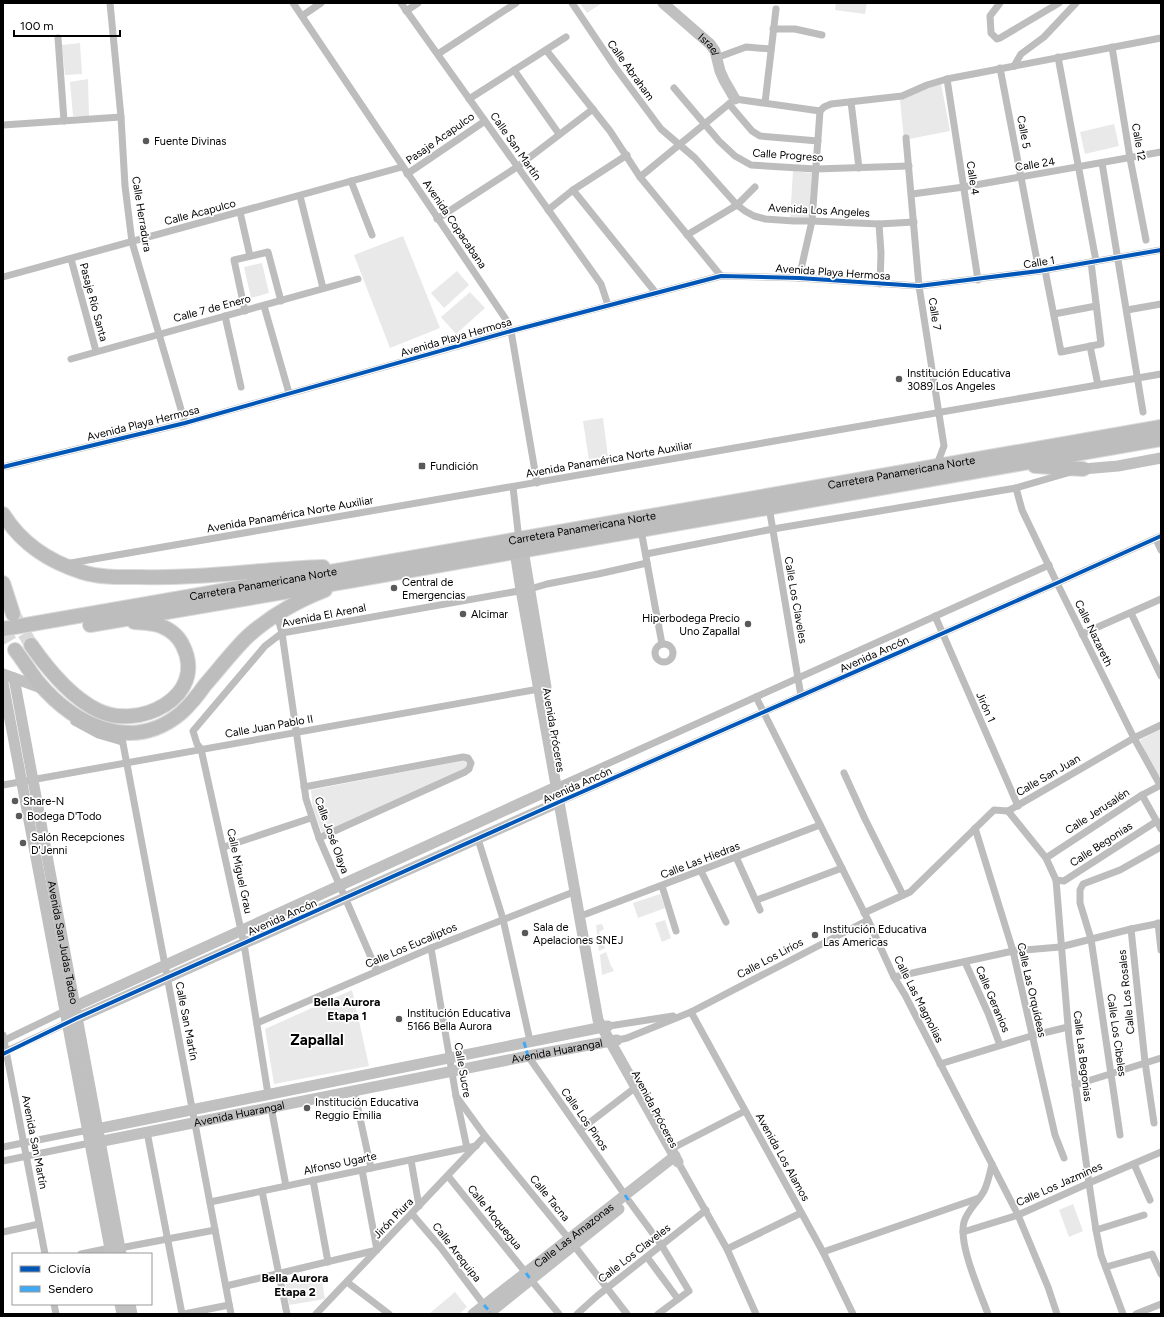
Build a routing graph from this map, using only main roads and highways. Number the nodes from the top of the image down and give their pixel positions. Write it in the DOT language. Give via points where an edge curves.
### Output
graph roads {
  1 [pos="1161,427"];
  2 [pos="1161,439"];
  3 [pos="1010,465"];
  4 [pos="1083,469"];
  5 [pos="3,514"];
  6 [pos="519,547"];
  7 [pos="346,576"];
  8 [pos="3,583"];
  9 [pos="13,614"];
  10 [pos="118,620"];
  11 [pos="3,629"];
  12 [pos="3,639"];
  13 [pos="31,645"];
  14 [pos="15,650"];
  1 -- 6 [label="highway, Carretera Panamericana Norte" via="936,467"];
  2 -- 3 [label="highway, Carretera Panamericana Norte"];
  3 -- 4 [label="highway"];
  3 -- 6 [label="highway, Carretera Panamericana Norte" via="641,530"];
  5 -- 7 [label="highway" via="35,549 61,564 96,575 173,578 331,566"];
  6 -- 7 [label="highway, Carretera Panamericana Norte"];
  7 -- 10 [label="highway, Carretera Panamericana Norte"];
  7 -- 11 [label="highway, Carretera Panamericana Norte"];
  7 -- 14 [label="highway" via="283,610 265,623 237,647 182,712 153,728 121,737 67,709 38,682"];
  8 -- 9 [label="highway"];
  10 -- 12 [label="highway, Carretera Panamericana Norte"];
  10 -- 13 [label="highway" via="162,626 182,643 186,652 188,671 180,691 166,705 148,713 119,716 86,704 54,674"];
}
